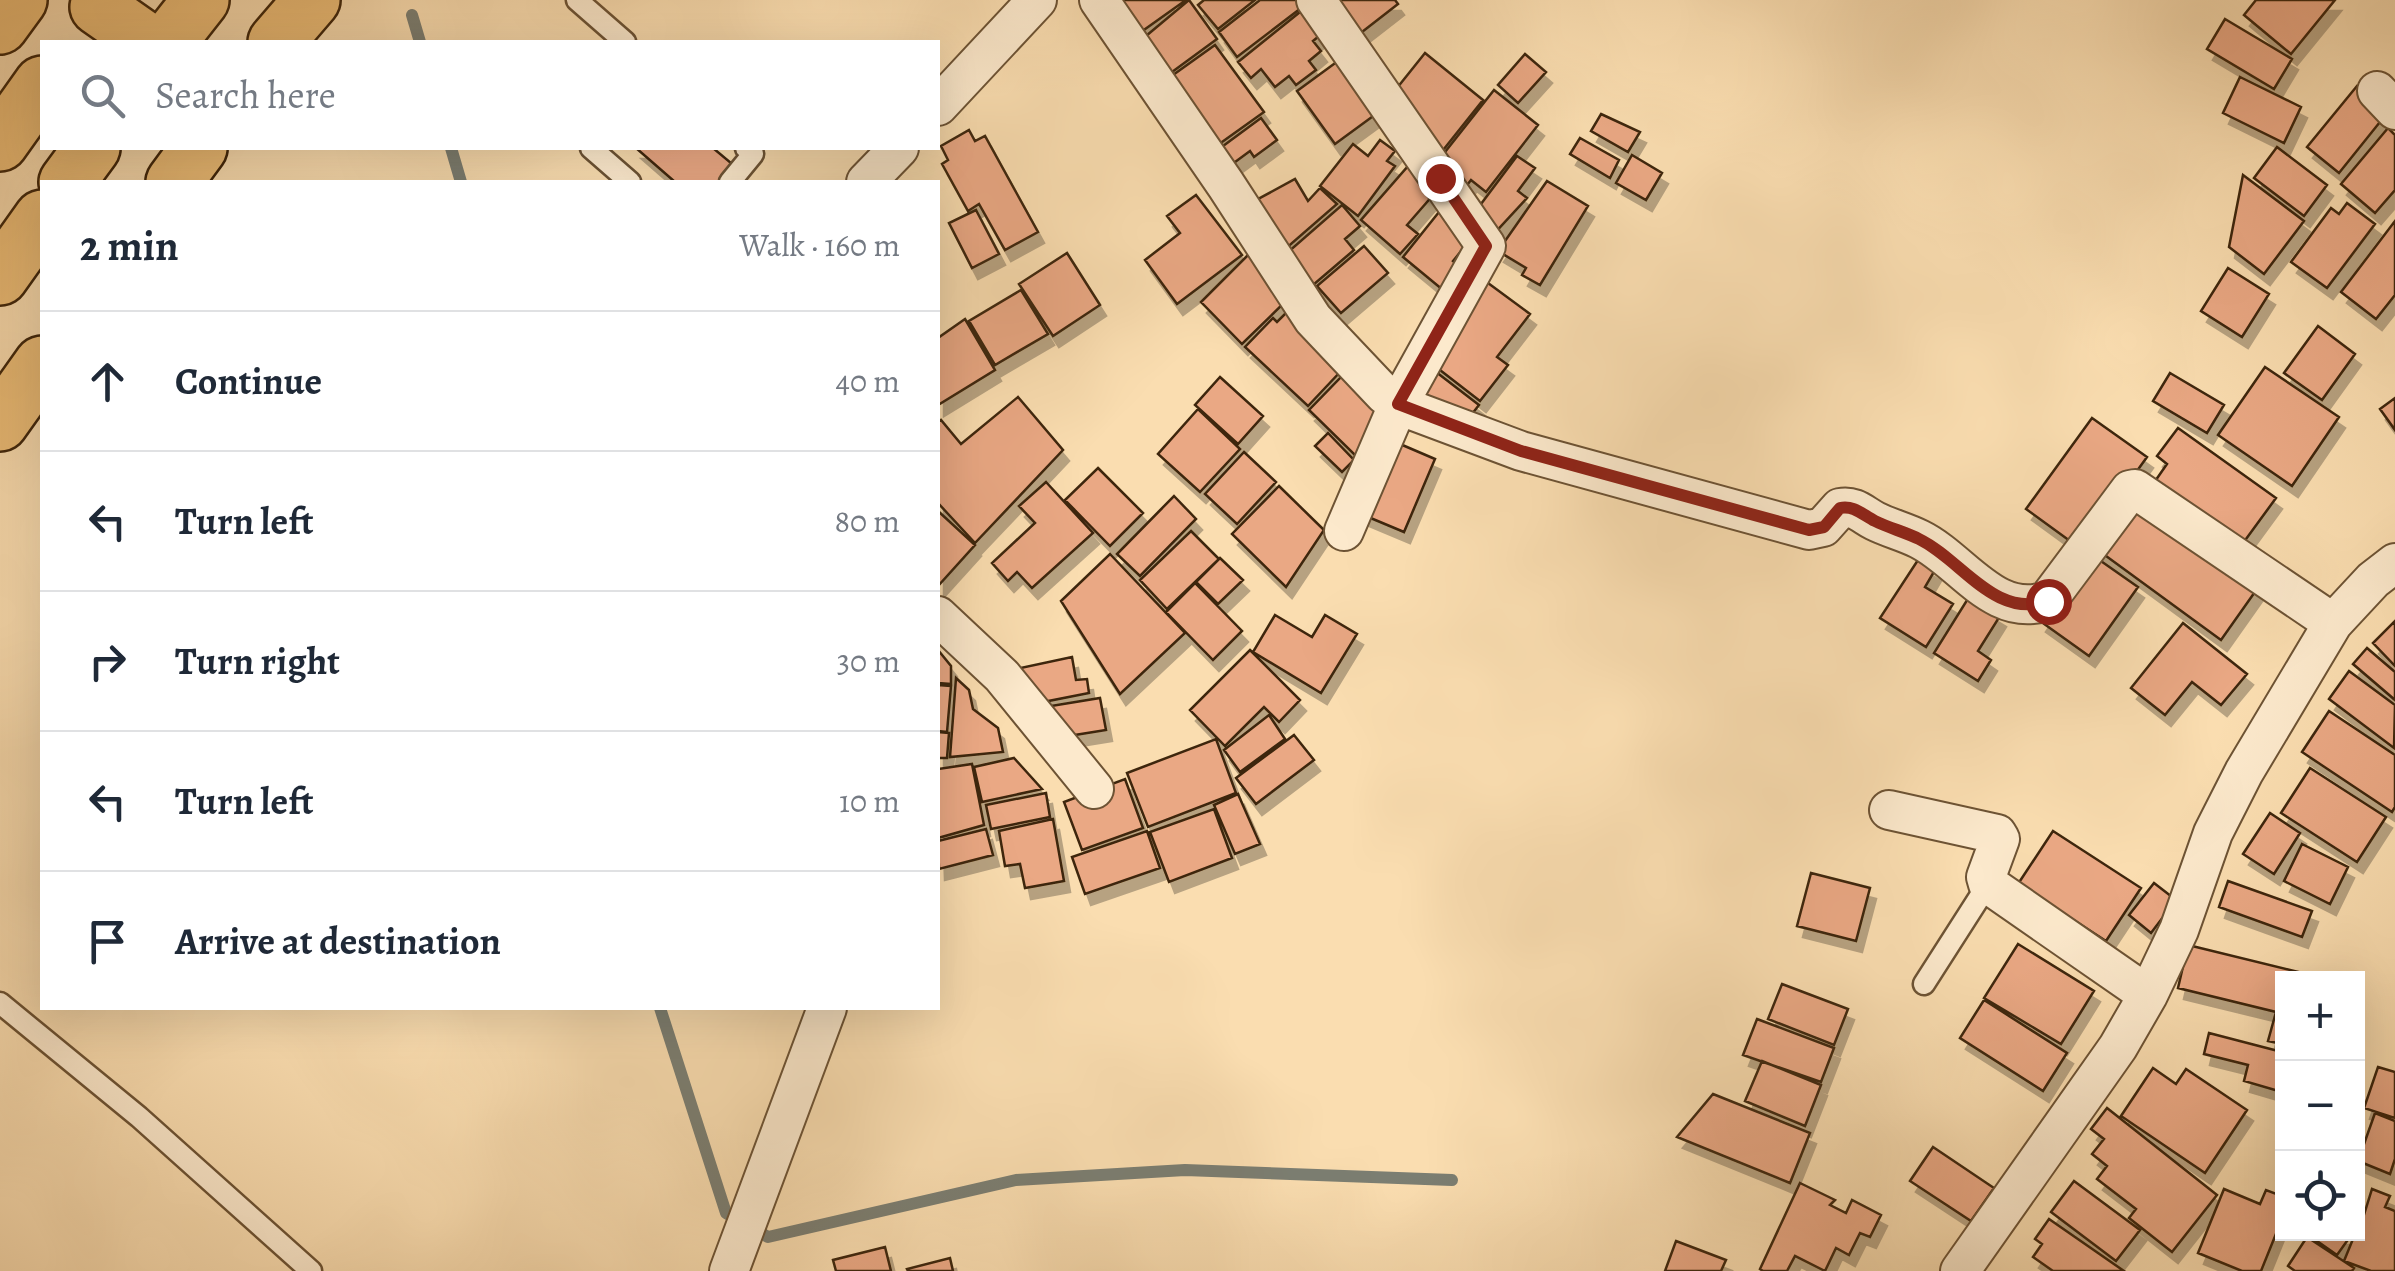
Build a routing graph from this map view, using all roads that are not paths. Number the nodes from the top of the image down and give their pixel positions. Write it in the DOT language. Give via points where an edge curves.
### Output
graph roads {
  1 [pos="18,0"];
  2 [pos="201,0"];
  3 [pos="312,0"];
  4 [pos="577,0"];
  5 [pos="1037,0"];
  6 [pos="1098,0"];
  7 [pos="1316,0"];
  8 [pos="91,16"];
  9 [pos="0,26"];
  10 [pos="144,40"];
  11 [pos="170,40"];
  12 [pos="278,40"];
  13 [pos="623,40"];
  14 [pos="40,87"];
  15 [pos="940,104"];
  16 [pos="0,143"];
  17 [pos="91,150"];
  18 [pos="198,150"];
  19 [pos="593,150"];
  20 [pos="748,150"];
  21 [pos="897,150"];
  22 [pos="69,180"];
  23 [pos="175,180"];
  24 [pos="628,180"];
  25 [pos="732,180"];
  26 [pos="868,180"];
  27 [pos="40,221"];
  28 [pos="0,278"];
  29 [pos="40,367"];
  30 [pos="1398,404"];
  31 [pos="0,423"];
  32 [pos="1344,530"];
  33 [pos="2395,563"];
  34 [pos="940,618"];
  35 [pos="2333,624"];
  36 [pos="1094,789"];
  37 [pos="1889,810"];
  38 [pos="1988,884"];
  39 [pos="1924,984"];
  40 [pos="2148,994"];
  41 [pos="0,1003"];
  42 [pos="826,1010"];
  43 [pos="735,1257"];
  44 [pos="311,1271"];
  45 [pos="1960,1271"];
  1 -- 9 [label="main road"];
  2 -- 11 [label="main road"];
  3 -- 12 [label="main road"];
  4 -- 13 [label="lane"];
  5 -- 15 [label="street"];
  6 -- 30 [label="street" via="1313,319"];
  7 -- 30 [label="street" via="1486,246"];
  8 -- 10 [label="main road"];
  14 -- 16 [label="main road"];
  17 -- 22 [label="main road"];
  18 -- 23 [label="main road"];
  19 -- 24 [label="lane"];
  20 -- 25 [label="lane" via="753,154"];
  21 -- 26 [label="street"];
  27 -- 28 [label="main road"];
  29 -- 31 [label="main road"];
  30 -- 32 [label="street"];
  30 -- 35 [label="street" via="1521,451 1809,530 1824,527 1846,506 1910,536 2021,606 2048,601 2135,489"];
  33 -- 35 [label="street"];
  34 -- 36 [label="street" via="1002,676"];
  35 -- 40 [label="street" via="2213,833"];
  37 -- 38 [label="street" via="1997,834"];
  38 -- 39 [label="lane"];
  38 -- 40 [label="street"];
  40 -- 45 [label="street"];
  41 -- 44 [label="lane"];
  42 -- 43 [label="street"];
}
